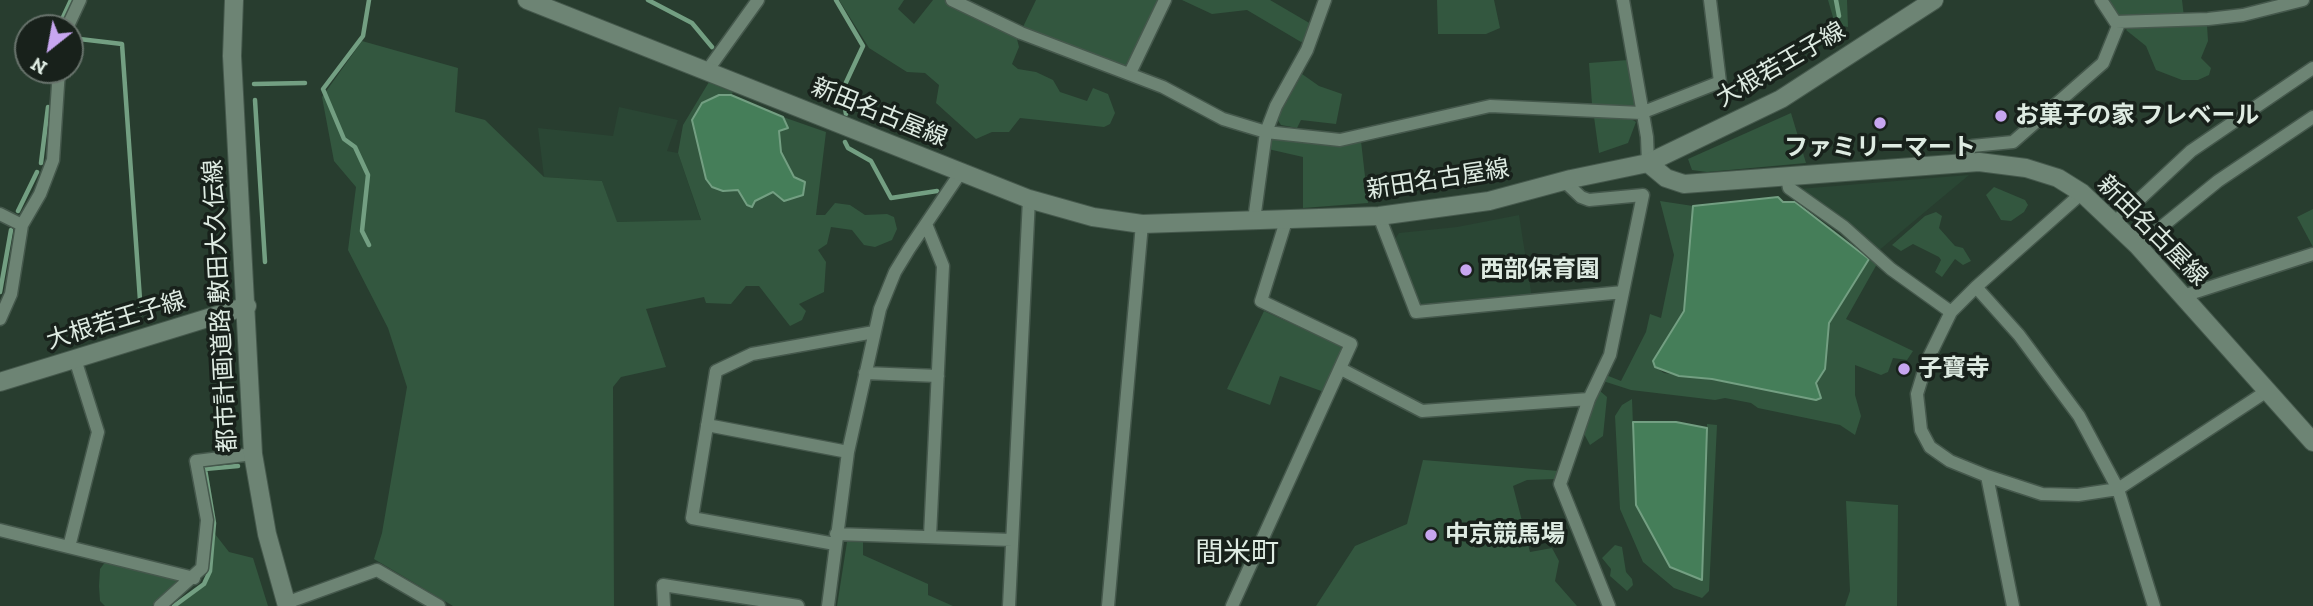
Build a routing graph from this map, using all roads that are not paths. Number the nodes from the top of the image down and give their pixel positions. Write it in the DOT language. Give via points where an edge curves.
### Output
graph roads {
  1 [pos="234,0"];
  2 [pos="527,0"];
  3 [pos="758,0"];
  4 [pos="952,0"];
  5 [pos="1165,0"];
  6 [pos="1325,0"];
  7 [pos="1623,0"];
  8 [pos="1710,0"];
  9 [pos="1934,0"];
  10 [pos="2101,0"];
  11 [pos="2303,0"];
  12 [pos="2116,22"];
  13 [pos="2313,68"];
  14 [pos="707,71"];
  15 [pos="1130,73"];
  16 [pos="59,84"];
  17 [pos="1641,113"];
  18 [pos="2313,117"];
  19 [pos="1265,132"];
  20 [pos="1648,163"];
  21 [pos="1960,164"];
  22 [pos="961,172"];
  23 [pos="1787,178"];
  24 [pos="1564,181"];
  25 [pos="2082,193"];
  26 [pos="1029,199"];
  27 [pos="0,214"];
  28 [pos="1379,216"];
  29 [pos="1254,220"];
  30 [pos="1286,220"];
  31 [pos="2115,222"];
  32 [pos="926,224"];
  33 [pos="22,225"];
  34 [pos="1142,225"];
  35 [pos="2138,246"];
  36 [pos="2313,254"];
  37 [pos="1976,287"];
  38 [pos="1623,292"];
  39 [pos="2183,296"];
  40 [pos="247,306"];
  41 [pos="1951,312"];
  42 [pos="0,319"];
  43 [pos="874,332"];
  44 [pos="75,359"];
  45 [pos="1341,369"];
  46 [pos="865,373"];
  47 [pos="938,376"];
  48 [pos="0,382"];
  49 [pos="2267,391"];
  50 [pos="1590,399"];
  51 [pos="707,425"];
  52 [pos="2313,442"];
  53 [pos="848,452"];
  54 [pos="253,454"];
  55 [pos="1987,476"];
  56 [pos="2118,489"];
  57 [pos="0,530"];
  58 [pos="930,536"];
  59 [pos="835,539"];
  60 [pos="1012,540"];
  61 [pos="69,547"];
  62 [pos="194,578"];
  63 [pos="286,604"];
  64 [pos="160,606"];
  65 [pos="439,606"];
  66 [pos="664,606"];
  67 [pos="798,606"];
  68 [pos="828,606"];
  69 [pos="1009,606"];
  70 [pos="1108,606"];
  71 [pos="1232,606"];
  72 [pos="1609,606"];
  73 [pos="2013,606"];
  74 [pos="2154,606"];
  1 -- 40 [label="main road, 都市計画道路 敷田大久伝線" via="232,56"];
  2 -- 14 [label="main road, 新田名古屋線"];
  3 -- 14 [label="street"];
  4 -- 15 [label="street" via="1021,33"];
  5 -- 15 [label="street"];
  6 -- 19 [label="street" via="1307,50"];
  7 -- 17 [label="street"];
  8 -- 17 [label="street" via="1720,82"];
  9 -- 20 [label="main road, 大根若王子線" via="1781,99"];
  10 -- 12 [label="street"];
  11 -- 12 [label="street" via="2243,15"];
  12 -- 21 [label="street" via="2103,63 2089,77 2013,142 1972,146"];
  13 -- 31 [label="street" via="2191,151"];
  14 -- 22 [label="main road, 新田名古屋線"];
  15 -- 19 [label="street" via="1223,119"];
  16 -- 33 [label="street" via="53,160"];
  17 -- 19 [label="street" via="1490,106 1340,140"];
  17 -- 20 [label="street"];
  18 -- 35 [label="street" via="2218,181"];
  19 -- 29 [label="street"];
  20 -- 23 [label="main road, 新田名古屋線" via="1666,178 1684,184"];
  20 -- 24 [label="main road, 新田名古屋線"];
  21 -- 23 [label="main road, 新田名古屋線"];
  21 -- 25 [label="main road, 新田名古屋線" via="2026,168 2058,178"];
  22 -- 26 [label="main road, 新田名古屋線"];
  22 -- 32 [label="street"];
  23 -- 41 [label="street" via="1789,188"];
  24 -- 28 [label="main road, 新田名古屋線" via="1489,201"];
  24 -- 38 [label="street" via="1589,200 1643,195"];
  25 -- 31 [label="main road, 新田名古屋線"];
  25 -- 37 [label="street"];
  26 -- 34 [label="main road, 新田名古屋線"];
  26 -- 60 [label="street"];
  27 -- 33 [label="street"];
  28 -- 30 [label="main road, 新田名古屋線"];
  28 -- 38 [label="street" via="1416,312"];
  29 -- 30 [label="main road, 新田名古屋線"];
  29 -- 34 [label="main road, 新田名古屋線"];
  30 -- 45 [label="street" via="1261,301 1351,344"];
  31 -- 35 [label="main road, 新田名古屋線"];
  32 -- 43 [label="street" via="895,272"];
  32 -- 47 [label="street" via="943,266"];
  33 -- 42 [label="street" via="12,294"];
  34 -- 70 [label="street"];
  35 -- 39 [label="main road, 新田名古屋線"];
  36 -- 39 [label="street"];
  37 -- 41 [label="street"];
  37 -- 56 [label="street" via="2079,415"];
  38 -- 50 [label="street" via="1610,355"];
  39 -- 49 [label="main road, 新田名古屋線"];
  40 -- 44 [label="main road, 大根若王子線"];
  40 -- 54 [label="main road, 都市計画道路 敷田大久伝線"];
  41 -- 55 [label="street" via="1917,394 1921,430 1930,447 1950,461"];
  43 -- 46 [label="street"];
  43 -- 51 [label="street" via="752,354 716,371"];
  44 -- 48 [label="main road, 大根若王子線"];
  44 -- 61 [label="street" via="98,432"];
  45 -- 50 [label="street" via="1422,411"];
  45 -- 71 [label="street"];
  46 -- 47 [label="street"];
  46 -- 53 [label="street"];
  47 -- 58 [label="street"];
  49 -- 52 [label="main road, 新田名古屋線"];
  49 -- 56 [label="street"];
  50 -- 72 [label="street" via="1560,484"];
  51 -- 53 [label="street"];
  51 -- 59 [label="street" via="692,518"];
  53 -- 59 [label="street"];
  54 -- 62 [label="street" via="197,461 206,520 202,568"];
  54 -- 63 [label="main road, 都市計画道路 敷田大久伝線" via="267,534"];
  55 -- 56 [label="street" via="2042,494"];
  55 -- 73 [label="street"];
  56 -- 74 [label="street"];
  57 -- 61 [label="street"];
  58 -- 59 [label="street"];
  58 -- 60 [label="street"];
  59 -- 68 [label="street"];
  60 -- 69 [label="street"];
  61 -- 62 [label="street"];
  62 -- 64 [label="street"];
  63 -- 65 [label="street" via="377,570"];
  66 -- 67 [label="street" via="663,585"];
}
